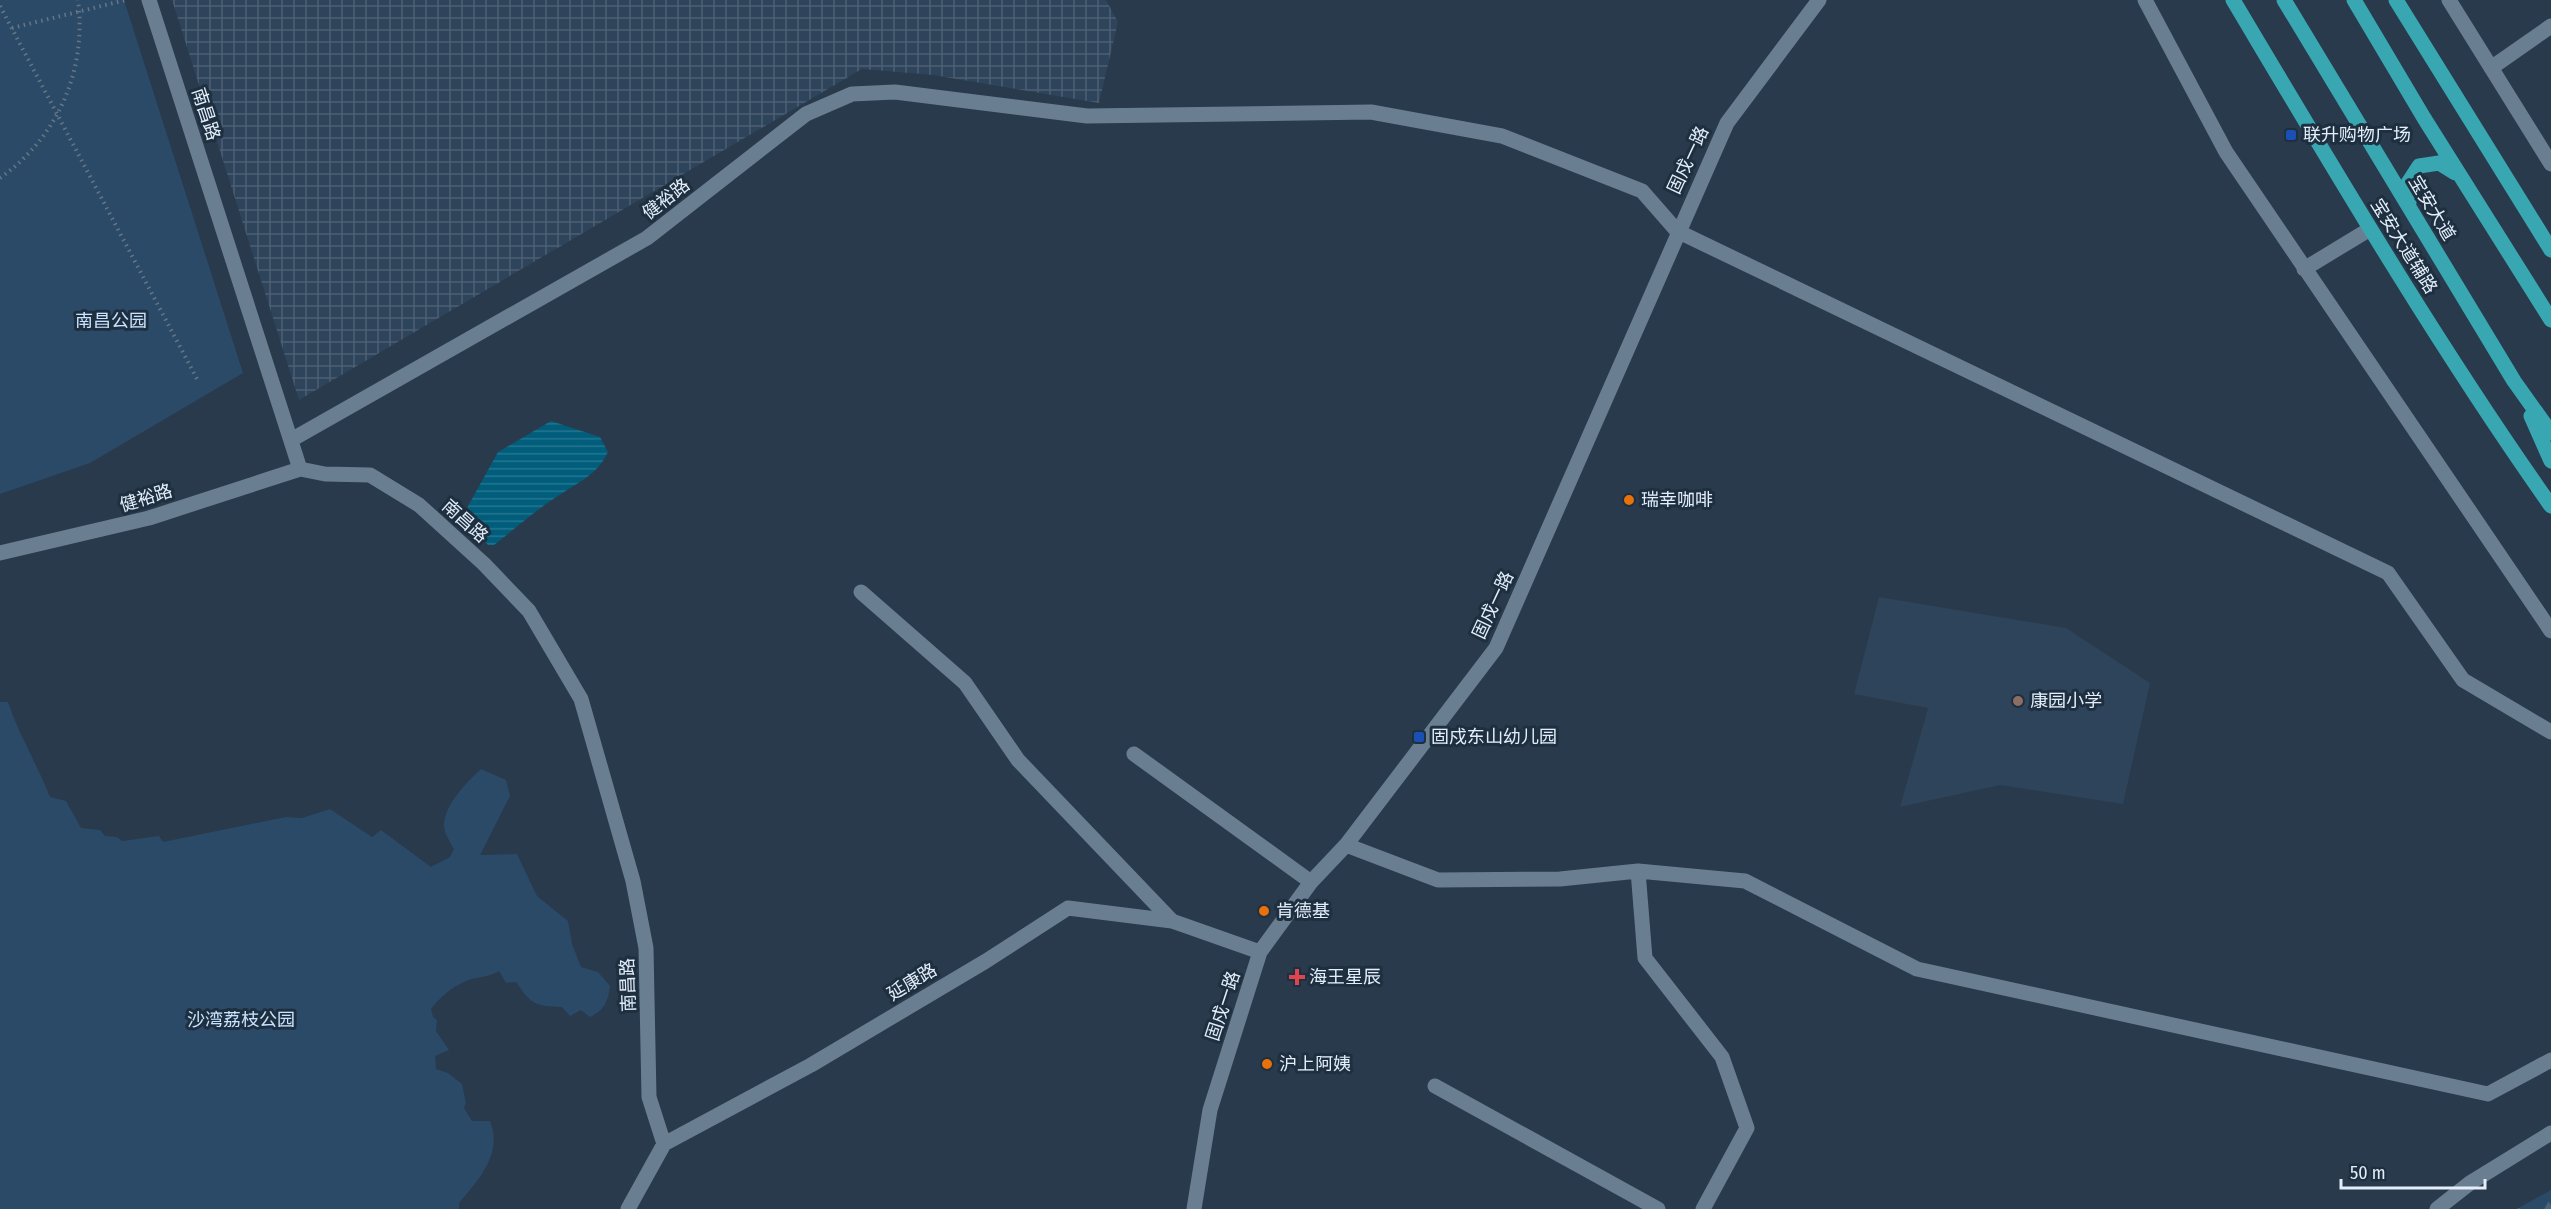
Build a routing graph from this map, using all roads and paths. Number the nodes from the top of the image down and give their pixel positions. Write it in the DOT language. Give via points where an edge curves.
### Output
graph roads {
  1 [pos="78,0"];
  2 [pos="126,0"];
  3 [pos="149,0"];
  4 [pos="1819,0"];
  5 [pos="2145,0"];
  6 [pos="2233,0"];
  7 [pos="2284,0"];
  8 [pos="2354,0"];
  9 [pos="2396,0"];
  10 [pos="2449,0"];
  11 [pos="0,6"];
  12 [pos="80,12"];
  13 [pos="2551,26"];
  14 [pos="12,28"];
  15 [pos="2491,68"];
  16 [pos="57,115"];
  17 [pos="2551,164"];
  18 [pos="0,178"];
  19 [pos="2462,179"];
  20 [pos="2410,209"];
  21 [pos="2370,229"];
  22 [pos="1677,231"];
  23 [pos="2551,250"];
  24 [pos="2304,269"];
  25 [pos="2551,320"];
  26 [pos="197,379"];
  27 [pos="2514,381"];
  28 [pos="2551,434"];
  29 [pos="291,440"];
  30 [pos="2551,461"];
  31 [pos="300,469"];
  32 [pos="2551,506"];
  33 [pos="0,553"];
  34 [pos="861,592"];
  35 [pos="2551,632"];
  36 [pos="2551,732"];
  37 [pos="1134,754"];
  38 [pos="1346,845"];
  39 [pos="1638,871"];
  40 [pos="1311,882"];
  41 [pos="1172,921"];
  42 [pos="1260,952"];
  43 [pos="2551,1060"];
  44 [pos="1435,1086"];
  45 [pos="2551,1133"];
  46 [pos="664,1144"];
  47 [pos="628,1209"];
  48 [pos="1194,1209"];
  49 [pos="1658,1209"];
  50 [pos="1703,1209"];
  51 [pos="2437,1209"];
  1 -- 12 [label="path"];
  2 -- 12 [label="path"];
  3 -- 29 [label="street, 南昌路"];
  4 -- 22 [label="street, 固戍一路" via="1727,123"];
  5 -- 24 [label="street" via="2226,152"];
  6 -- 21 [label="main road, 宝安大道辅路"];
  7 -- 20 [label="main road, 宝安大道"];
  8 -- 19 [label="main road"];
  9 -- 23 [label="main road"];
  10 -- 15 [label="street"];
  11 -- 14 [label="path"];
  12 -- 14 [label="path"];
  12 -- 16 [label="path" via="76,65"];
  13 -- 15 [label="street"];
  14 -- 16 [label="path"];
  15 -- 17 [label="street"];
  16 -- 18 [label="path" via="29,154"];
  16 -- 26 [label="path"];
  19 -- 20 [label="main road" via="2439,163 2419,166 2408,183"];
  19 -- 25 [label="main road"];
  20 -- 27 [label="main road, 宝安大道"];
  21 -- 24 [label="street"];
  21 -- 32 [label="main road, 宝安大道辅路"];
  22 -- 29 [label="street, 健裕路" via="1642,191 1502,136 1371,112 1087,116 896,92 852,94 806,114 647,238"];
  22 -- 36 [label="street" via="2388,573 2463,680"];
  22 -- 38 [label="street, 固戍一路" via="1496,648"];
  24 -- 35 [label="street"];
  27 -- 28 [label="main road, 宝安大道"];
  27 -- 30 [label="main road"];
  29 -- 31 [label="street, 南昌路"];
  31 -- 33 [label="street, 健裕路" via="149,518"];
  31 -- 46 [label="street, 南昌路" via="370,475 419,505 529,611 581,699 633,881 646,948 649,1097"];
  34 -- 41 [label="street" via="965,683 1018,760"];
  37 -- 40 [label="street"];
  38 -- 39 [label="street" via="1438,880 1560,879"];
  38 -- 40 [label="street, 固戍一路"];
  39 -- 43 [label="street" via="1745,881 1917,969 2488,1094"];
  39 -- 50 [label="street" via="1645,958 1722,1058 1747,1128"];
  40 -- 42 [label="street, 固戍一路"];
  41 -- 42 [label="street, 延康路"];
  41 -- 46 [label="street, 延康路" via="1068,908 811,1065"];
  42 -- 48 [label="street, 固戍一路" via="1210,1110"];
  44 -- 49 [label="street"];
  45 -- 51 [label="street" via="2470,1183"];
  46 -- 47 [label="street"];
}
